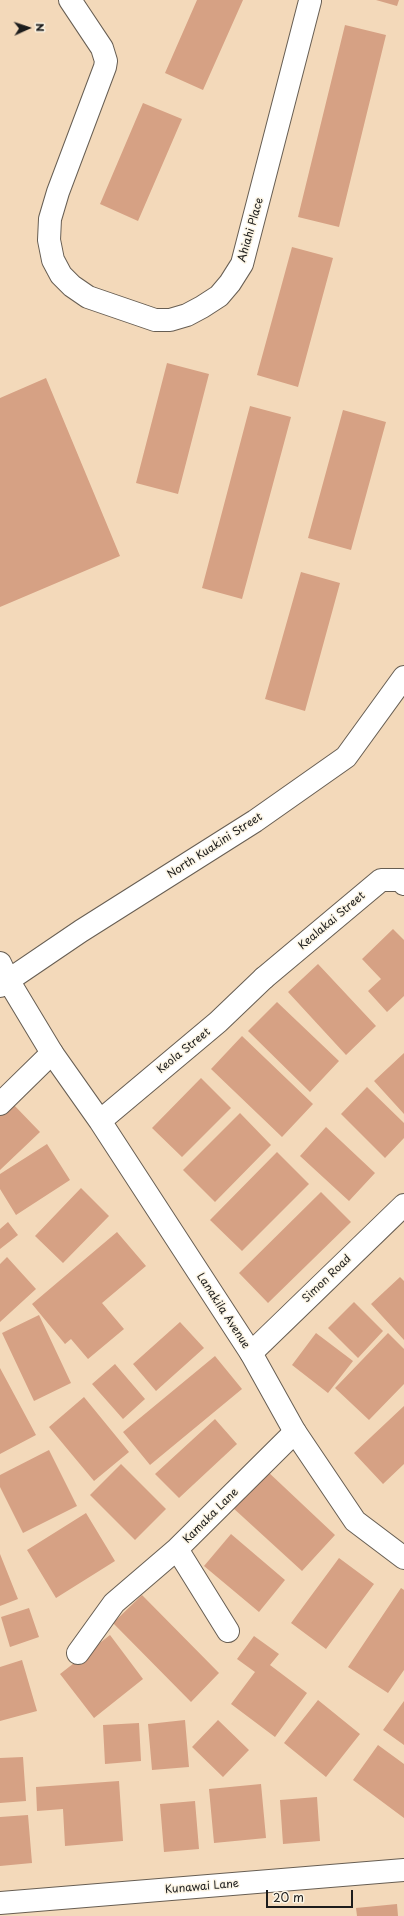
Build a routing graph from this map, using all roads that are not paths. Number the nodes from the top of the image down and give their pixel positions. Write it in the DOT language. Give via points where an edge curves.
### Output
graph roads {
  1 [pos="70,0"];
  2 [pos="310,1"];
  3 [pos="404,677"];
  4 [pos="404,884"];
  5 [pos="3,976"];
  6 [pos="264,978"];
  7 [pos="52,1053"];
  8 [pos="0,1104"];
  9 [pos="100,1121"];
  10 [pos="404,1205"];
  11 [pos="251,1353"];
  12 [pos="295,1432"];
  13 [pos="177,1549"];
  14 [pos="404,1558"];
  15 [pos="228,1631"];
  16 [pos="78,1653"];
  17 [pos="404,1870"];
  18 [pos="0,1903"];
  1 -- 2 [label="street, Ahiahi Place" via="102,48 106,61 50,219 49,240 53,260 72,286 88,297 155,320 181,317 202,307 219,296 242,264"];
  3 -- 5 [label="street, North Kuakini Street" via="346,757 255,821 81,931"];
  4 -- 6 [label="street, Kealakai Street" via="401,880 381,880"];
  5 -- 7 [label="street, Lanakila Avenue"];
  6 -- 9 [label="street, Keola Street" via="218,1022"];
  7 -- 8 [label="street"];
  7 -- 9 [label="street, Lanakila Avenue"];
  9 -- 11 [label="street, Lanakila Avenue"];
  10 -- 11 [label="street, Simon Road"];
  11 -- 12 [label="street, Lanakila Avenue"];
  12 -- 13 [label="street, Kamaka Lane"];
  12 -- 14 [label="street, Lanakila Avenue" via="355,1521"];
  13 -- 15 [label="street, Kamaka Lane"];
  13 -- 16 [label="street" via="114,1602"];
  17 -- 18 [label="street, Kunawai Lane"];
}
